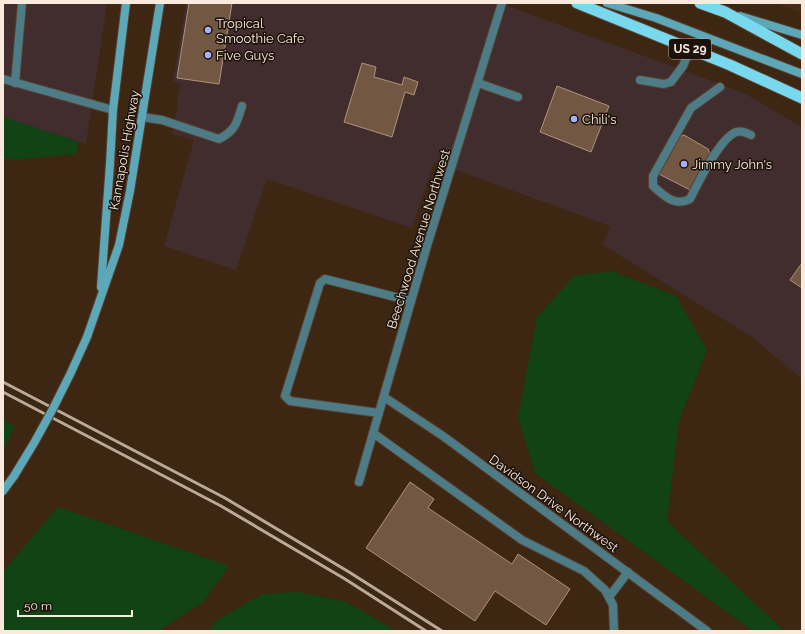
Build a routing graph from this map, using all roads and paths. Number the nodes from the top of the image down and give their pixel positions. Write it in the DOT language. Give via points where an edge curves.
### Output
graph roads {
  1 [pos="22,3"];
  2 [pos="126,3"];
  3 [pos="160,3"];
  4 [pos="502,3"];
  5 [pos="577,3"];
  6 [pos="607,3"];
  7 [pos="700,3"];
  8 [pos="725,12"];
  9 [pos="237,25"];
  10 [pos="261,29"];
  11 [pos="802,36"];
  12 [pos="690,49"];
  13 [pos="802,54"];
  14 [pos="802,74"];
  15 [pos="3,79"];
  16 [pos="640,80"];
  17 [pos="16,83"];
  18 [pos="478,83"];
  19 [pos="720,87"];
  20 [pos="518,97"];
  21 [pos="802,98"];
  22 [pos="242,106"];
  23 [pos="113,110"];
  24 [pos="142,117"];
  25 [pos="751,135"];
  26 [pos="100,297"];
  27 [pos="411,301"];
  28 [pos="384,397"];
  29 [pos="379,413"];
  30 [pos="373,433"];
  31 [pos="359,482"];
  32 [pos="3,491"];
  33 [pos="628,572"];
  34 [pos="609,597"];
  35 [pos="614,631"];
  36 [pos="708,631"];
  1 -- 17 [label="street"];
  2 -- 23 [label="main road, Kannapolis Highway"];
  3 -- 24 [label="main road, Kannapolis Highway"];
  4 -- 18 [label="street, Beechwood Avenue Northwest"];
  5 -- 12 [label="highway, US 29"];
  6 -- 14 [label="main road" via="656,18"];
  7 -- 8 [label="highway"];
  8 -- 11 [label="main road"];
  8 -- 13 [label="highway"];
  9 -- 10 [label="path"];
  12 -- 16 [label="street" via="671,82 664,84"];
  12 -- 21 [label="highway, US 29"];
  15 -- 17 [label="street"];
  17 -- 23 [label="street"];
  18 -- 20 [label="street"];
  18 -- 27 [label="street, Beechwood Avenue Northwest"];
  19 -- 25 [label="street" via="691,108 653,176 653,186 661,194 683,203 690,199 721,144 736,132"];
  22 -- 24 [label="street" via="233,129 219,139 162,120"];
  23 -- 26 [label="main road, Kannapolis Highway"];
  24 -- 26 [label="main road, Kannapolis Highway" via="119,245"];
  26 -- 32 [label="main road, Kannapolis Highway, bridge" via="86,337 58,399 36,441"];
  27 -- 28 [label="street, Beechwood Avenue Northwest"];
  27 -- 29 [label="street" via="325,279 320,283 285,396 290,401"];
  28 -- 29 [label="street, Beechwood Avenue Northwest"];
  28 -- 33 [label="street, Davidson Drive Northwest" via="443,436"];
  29 -- 30 [label="street, Beechwood Avenue Northwest"];
  30 -- 31 [label="street, Beechwood Avenue Northwest"];
  30 -- 34 [label="street" via="522,540 584,571"];
  33 -- 34 [label="street"];
  33 -- 36 [label="street, Davidson Drive Northwest"];
  34 -- 35 [label="street" via="613,605"];
}
